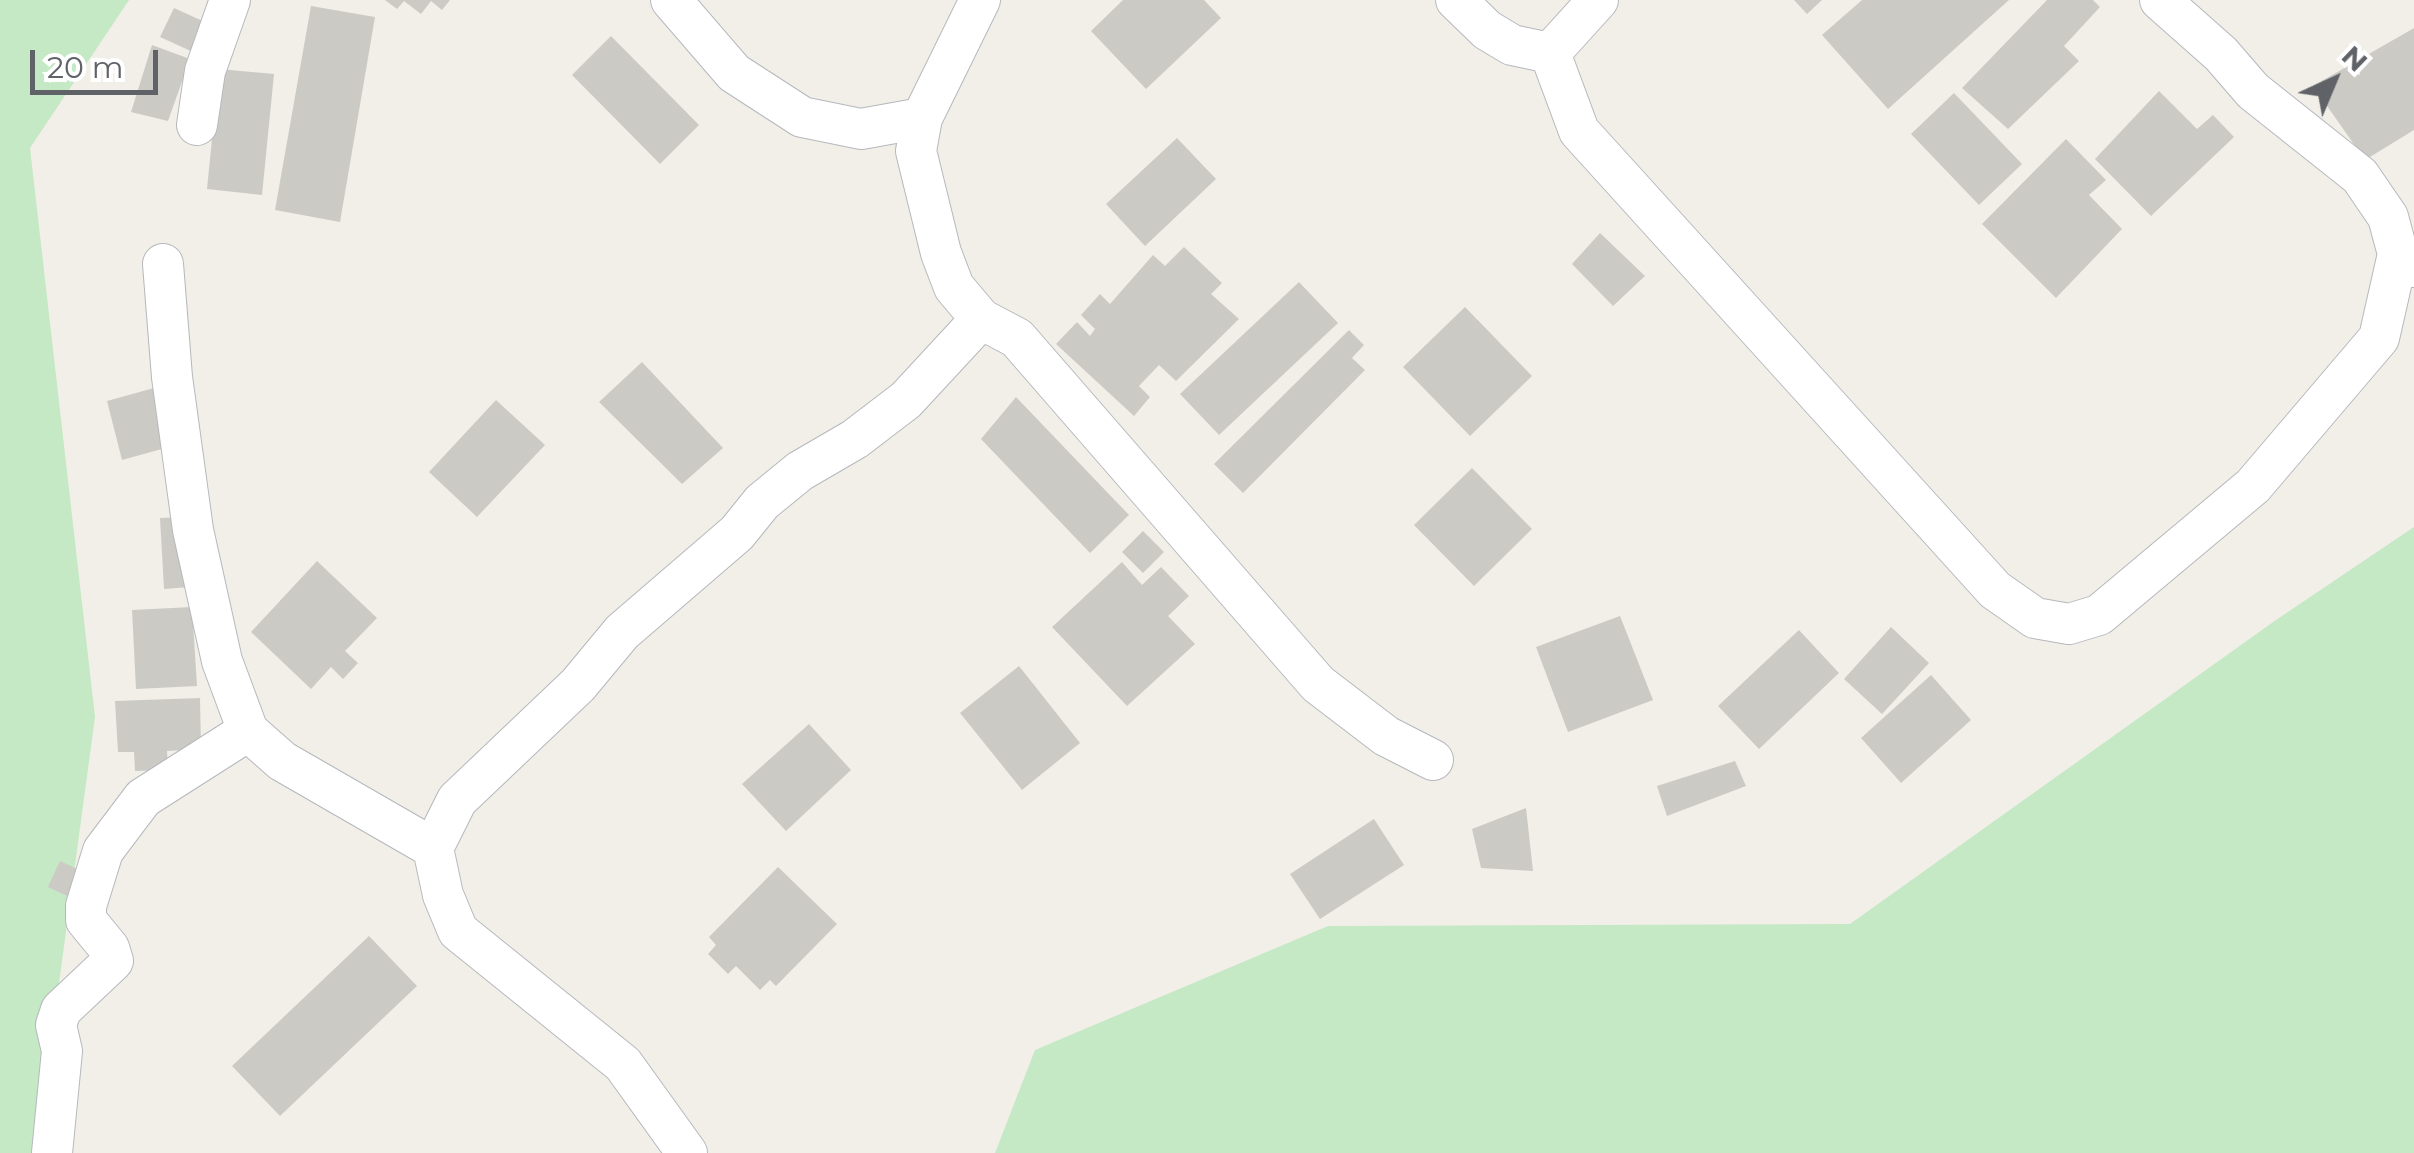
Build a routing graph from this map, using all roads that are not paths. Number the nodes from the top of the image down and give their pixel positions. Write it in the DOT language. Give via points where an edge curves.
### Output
graph roads {
  1 [pos="230,0"];
  2 [pos="670,0"];
  3 [pos="980,0"];
  4 [pos="1456,0"];
  5 [pos="1598,0"];
  6 [pos="2174,4"];
  7 [pos="1550,53"];
  8 [pos="922,118"];
  9 [pos="197,124"];
  10 [pos="2406,260"];
  11 [pos="163,264"];
  12 [pos="981,319"];
  13 [pos="248,731"];
  14 [pos="1433,760"];
  15 [pos="433,848"];
  16 [pos="52,1153"];
  17 [pos="687,1153"];
  1 -- 9 [label="street" via="205,70"];
  2 -- 8 [label="street" via="734,73 802,116 861,129"];
  3 -- 8 [label="street"];
  4 -- 7 [label="street" via="1512,45"];
  5 -- 7 [label="street"];
  6 -- 10 [label="street" via="2254,91 2360,176"];
  7 -- 10 [label="street" via="1579,131 1995,590 2035,618 2069,624 2099,615 2253,486 2379,338"];
  8 -- 12 [label="street" via="916,151 941,253 954,287"];
  11 -- 13 [label="street" via="193,530 222,661"];
  12 -- 14 [label="street" via="1017,338 1318,684 1386,736"];
  12 -- 15 [label="street" via="906,400 762,502 736,533 622,632 578,684 457,800"];
  13 -- 15 [label="street" via="282,761"];
  13 -- 16 [label="street" via="142,798 103,851 86,920 113,961 60,1010"];
  15 -- 17 [label="street" via="458,931 623,1064"];
}
